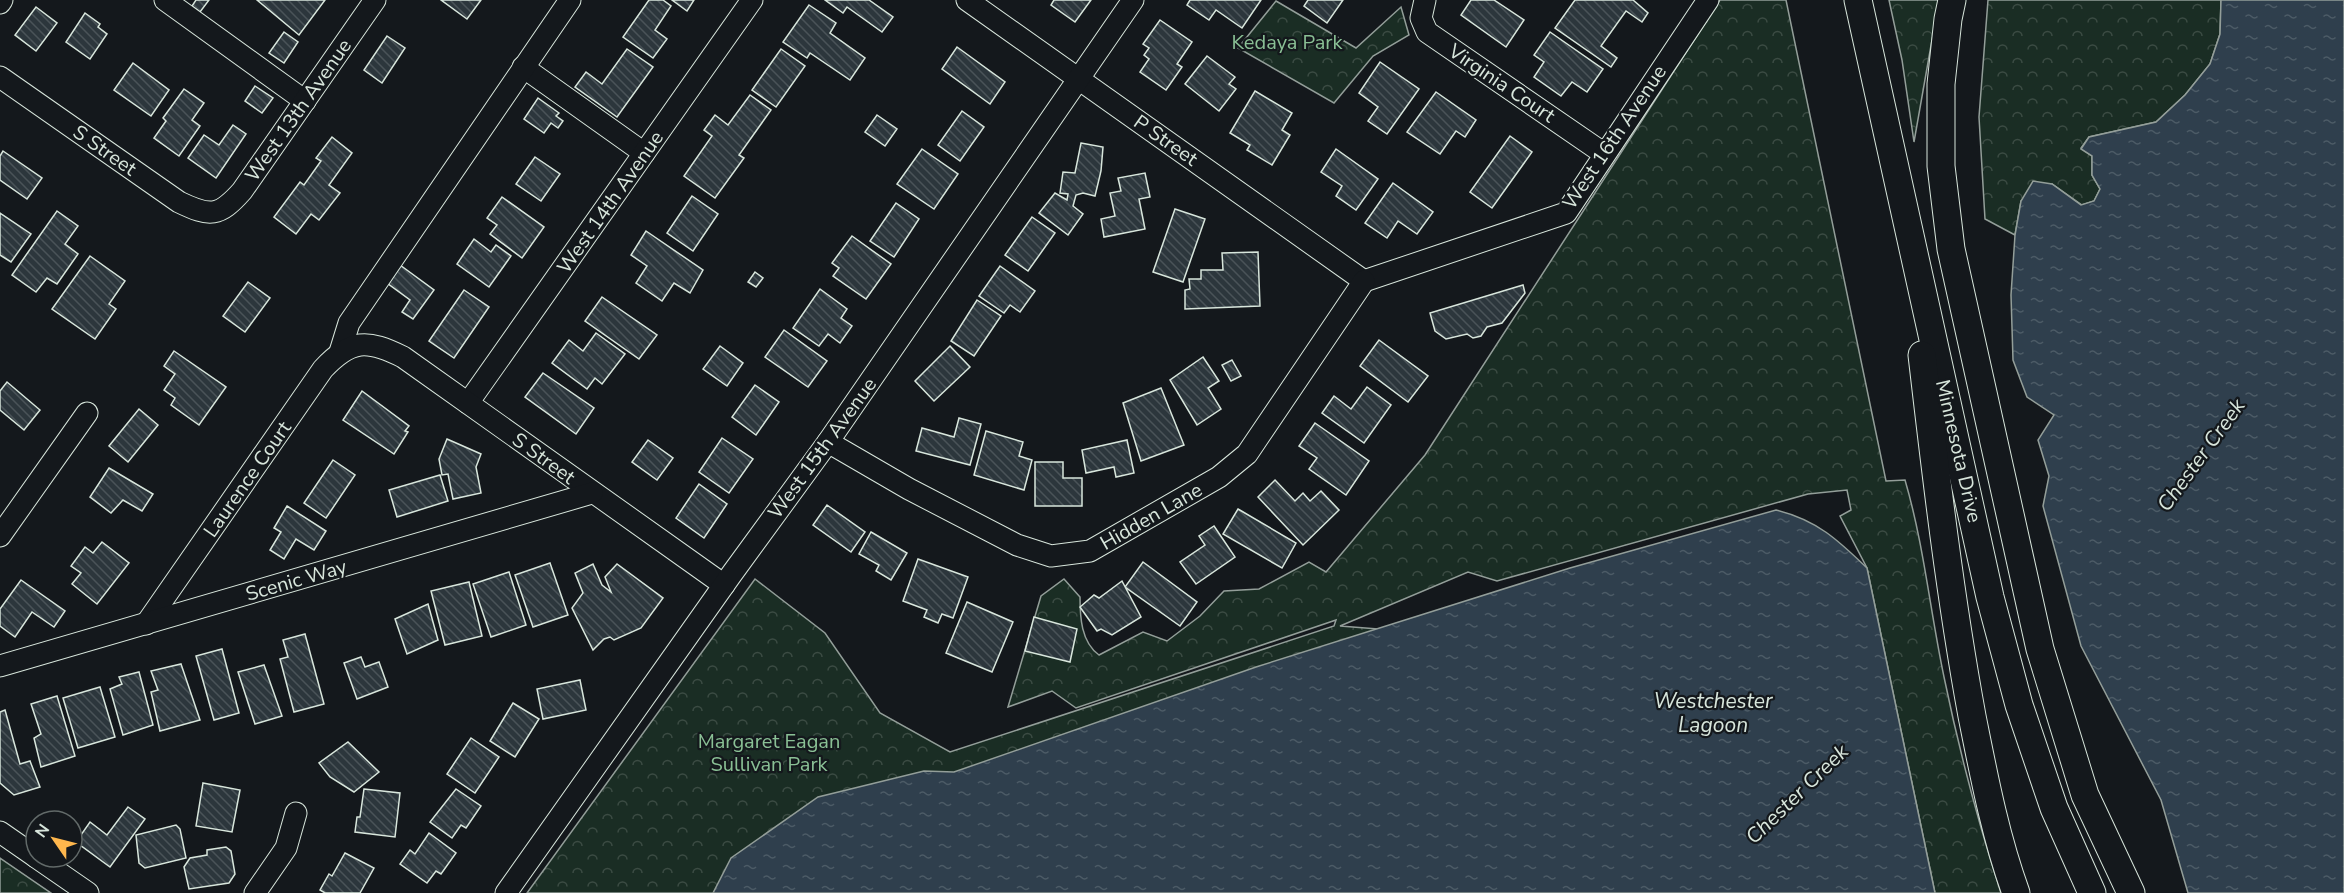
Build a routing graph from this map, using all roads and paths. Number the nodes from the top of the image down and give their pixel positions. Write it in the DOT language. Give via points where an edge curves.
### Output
graph roads {
  1 [pos="165,0"];
  2 [pos="375,0"];
  3 [pos="570,0"];
  4 [pos="752,0"];
  5 [pos="967,0"];
  6 [pos="1133,0"];
  7 [pos="1425,0"];
  8 [pos="1707,0"];
  9 [pos="1858,0"];
  10 [pos="1953,0"];
  11 [pos="523,67"];
  12 [pos="0,77"];
  13 [pos="1080,79"];
  14 [pos="305,101"];
  15 [pos="644,153"];
  16 [pos="1604,153"];
  17 [pos="214,214"];
  18 [pos="1907,225"];
  19 [pos="1364,281"];
  20 [pos="349,349"];
  21 [pos="468,403"];
  22 [pos="87,413"];
  23 [pos="828,442"];
  24 [pos="592,493"];
  25 [pos="0,536"];
  26 [pos="724,585"];
  27 [pos="146,624"];
  28 [pos="0,666"];
  29 [pos="296,813"];
  30 [pos="0,832"];
  31 [pos="24,849"];
  32 [pos="53,869"];
  33 [pos="88,893"];
  34 [pos="255,893"];
  35 [pos="506,893"];
  36 [pos="2016,893"];
  37 [pos="2092,893"];
  38 [pos="2131,893"];
  1 -- 14 [label="street"];
  2 -- 14 [label="street, West 13th Avenue"];
  3 -- 11 [label="street"];
  4 -- 15 [label="street, West 14th Avenue"];
  5 -- 13 [label="street, P Street"];
  6 -- 13 [label="street, West 15th Avenue"];
  7 -- 16 [label="street, Virginia Court" via="1422,18 1427,32"];
  8 -- 16 [label="street, West 16th Avenue"];
  9 -- 18 [label="main road, Minnesota Drive"];
  10 -- 38 [label="main road, Minnesota Drive" via="1941,84 1941,166 1951,249 2040,649 2085,795"];
  11 -- 15 [label="street"];
  11 -- 20 [label="street" via="349,323"];
  12 -- 17 [label="street, S Street" via="179,202"];
  13 -- 19 [label="street, P Street"];
  13 -- 23 [label="street, West 15th Avenue"];
  14 -- 17 [label="street, West 13th Avenue" via="242,191 230,205"];
  15 -- 21 [label="street, West 14th Avenue"];
  16 -- 19 [label="street, West 16th Avenue" via="1566,213"];
  18 -- 36 [label="main road" via="1960,652 1989,805"];
  18 -- 37 [label="main road, Minnesota Drive" via="1990,597 2019,705 2054,808"];
  19 -- 23 [label="street, Hidden Lane" via="1247,454 1219,477 1090,551 1052,556 1017,545"];
  20 -- 21 [label="street, S Street" via="380,345"];
  20 -- 27 [label="street, Laurence Court" via="324,369"];
  21 -- 24 [label="street, S Street"];
  22 -- 25 [label="street"];
  23 -- 26 [label="street, West 15th Avenue"];
  24 -- 26 [label="street, S Street"];
  24 -- 27 [label="street, Scenic Way"];
  26 -- 35 [label="street, West 15th Avenue"];
  27 -- 28 [label="street, Scenic Way"];
  29 -- 34 [label="street" via="286,848"];
  30 -- 31 [label="street"];
  32 -- 33 [label="street"];
}
